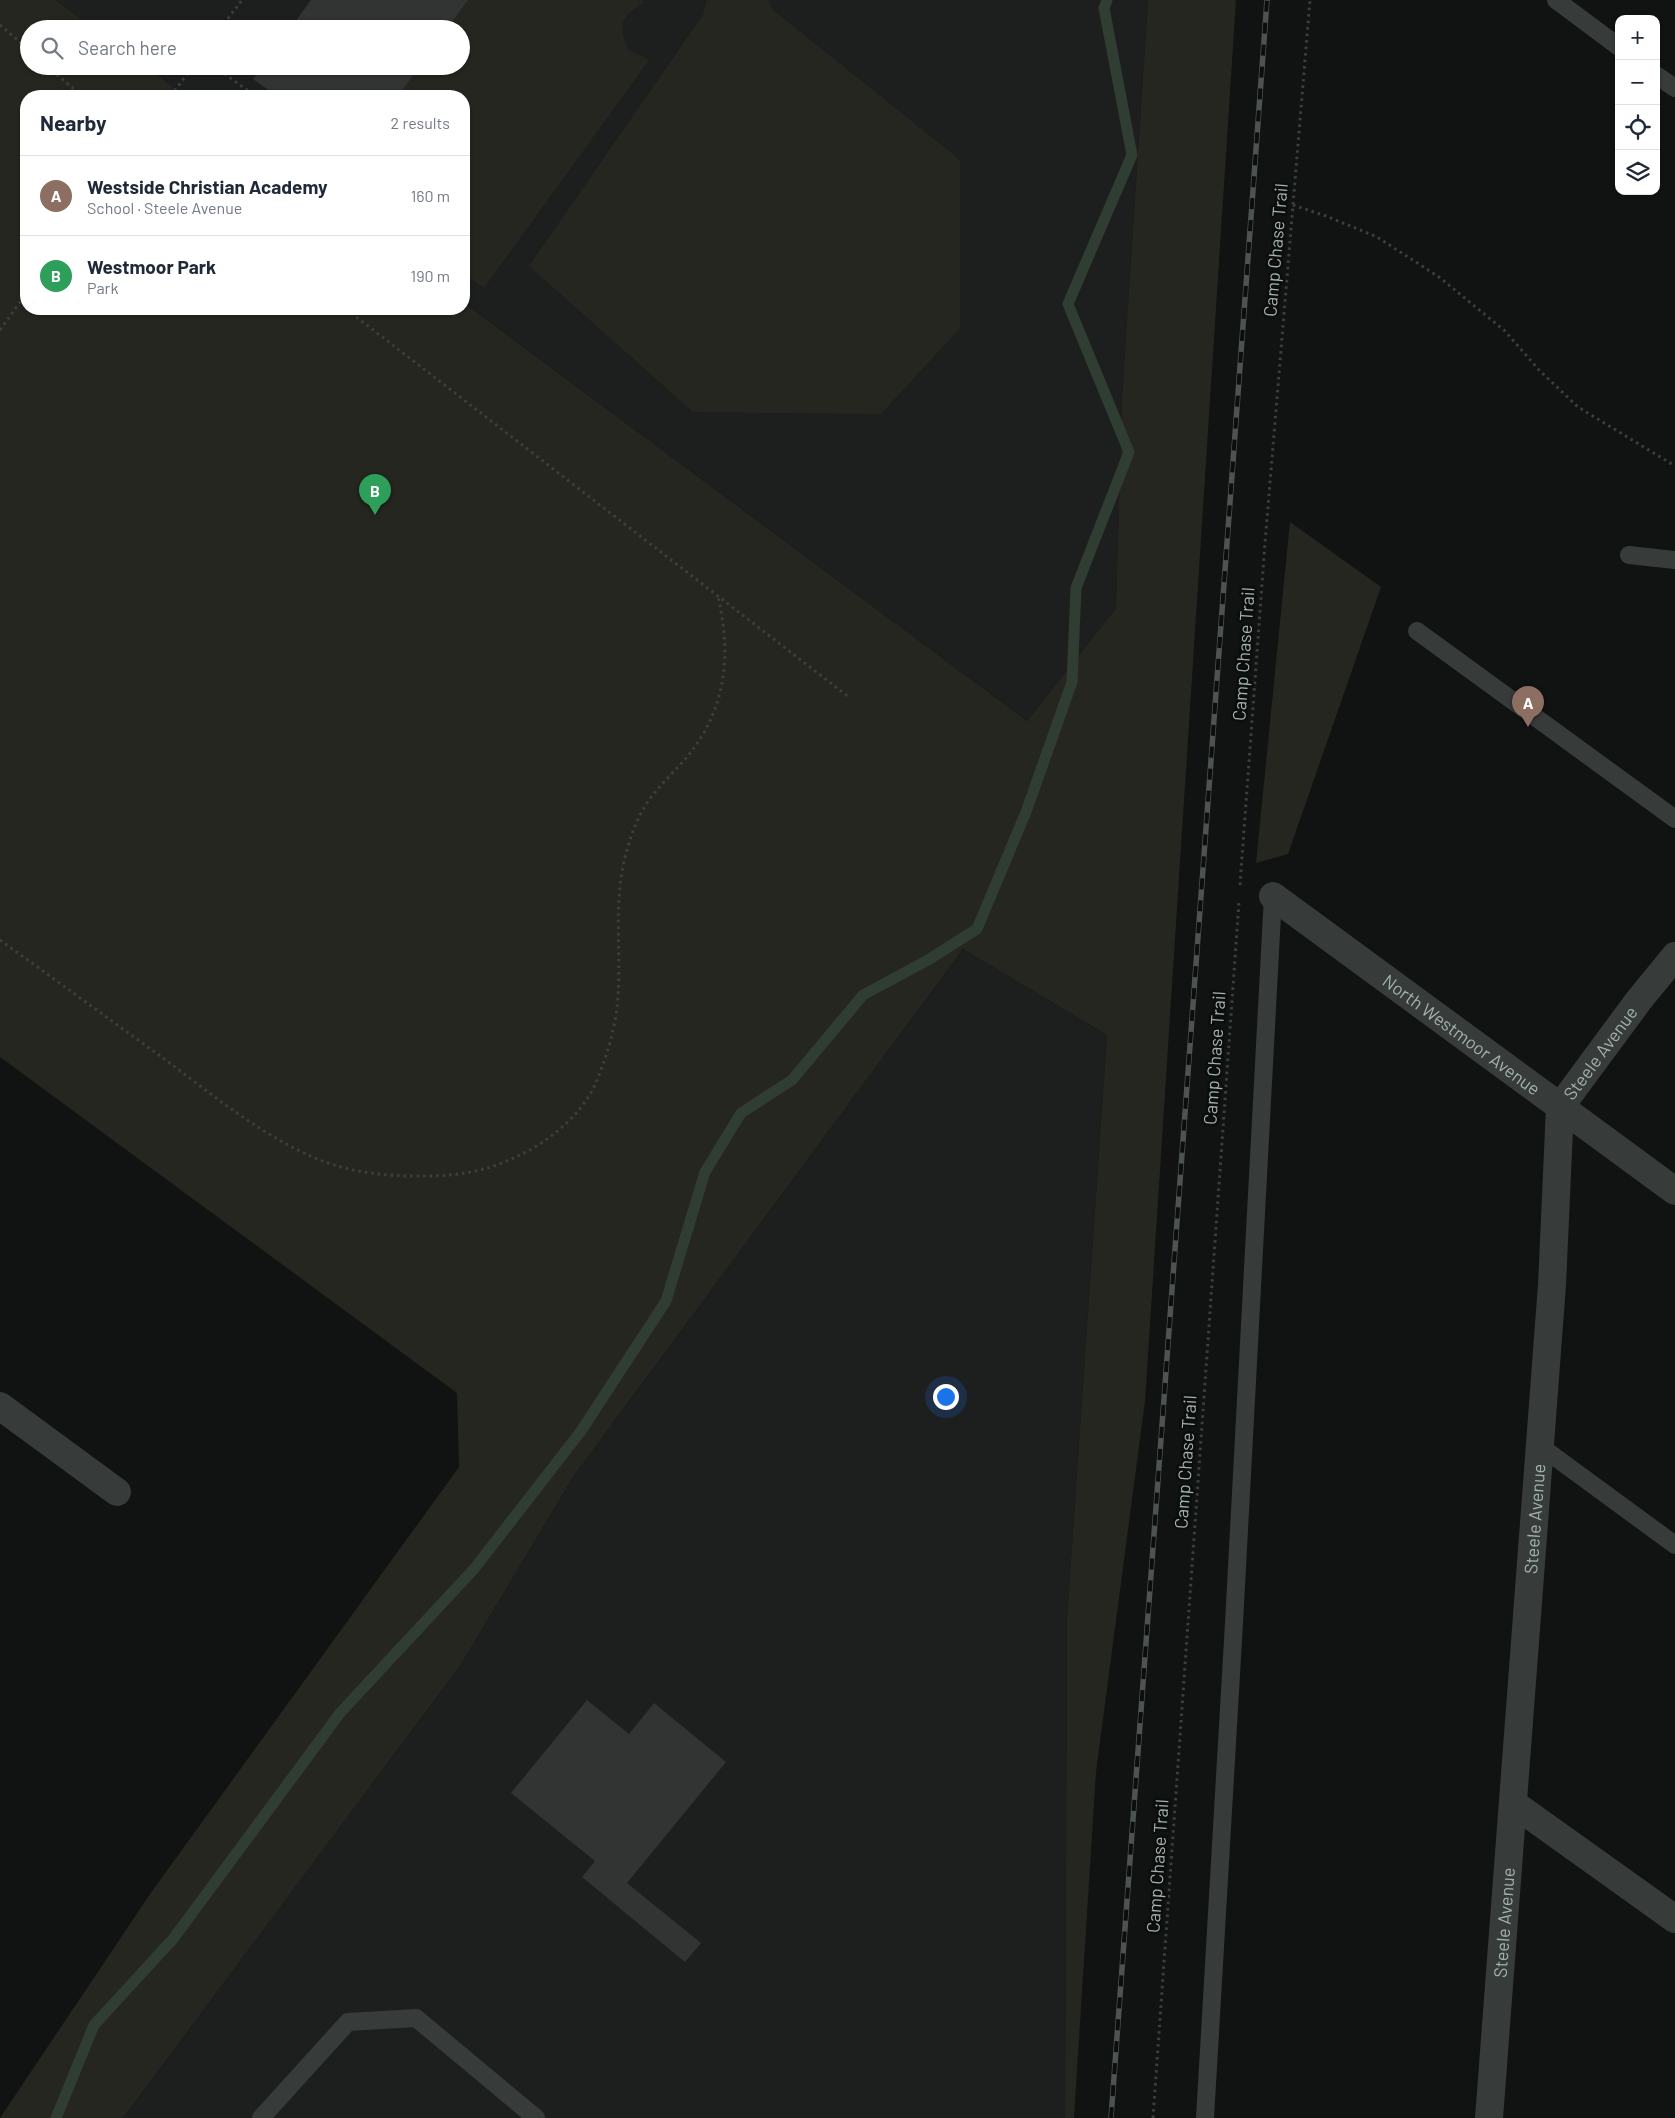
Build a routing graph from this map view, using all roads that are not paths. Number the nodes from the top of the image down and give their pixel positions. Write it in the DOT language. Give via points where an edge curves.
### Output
graph roads {
  1 [pos="1556,0"];
  2 [pos="1615,44"];
  3 [pos="1660,77"];
  4 [pos="1675,88"];
  5 [pos="1629,554"];
  6 [pos="1675,560"];
  7 [pos="1416,632"];
  8 [pos="1675,819"];
  9 [pos="1273,896"];
  10 [pos="1675,956"];
  11 [pos="1560,1107"];
  12 [pos="1675,1191"];
  13 [pos="0,1406"];
  14 [pos="1540,1446"];
  15 [pos="117,1492"];
  16 [pos="1675,1545"];
  17 [pos="1514,1804"];
  18 [pos="1675,1919"];
  19 [pos="261,2118"];
  20 [pos="536,2118"];
  21 [pos="1204,2118"];
  22 [pos="1489,2118"];
  1 -- 2 [label="lane"];
  3 -- 4 [label="lane"];
  5 -- 6 [label="lane"];
  7 -- 8 [label="lane"];
  9 -- 11 [label="street, North Westmoor Avenue"];
  9 -- 21 [label="lane"];
  10 -- 11 [label="street, Steele Avenue"];
  11 -- 12 [label="street, North Westmoor Avenue"];
  11 -- 14 [label="street, Steele Avenue"];
  13 -- 15 [label="street"];
  14 -- 16 [label="lane"];
  14 -- 17 [label="street, Steele Avenue"];
  17 -- 18 [label="street"];
  17 -- 22 [label="street, Steele Avenue"];
  19 -- 20 [label="lane" via="348,2022 416,2018"];
}
